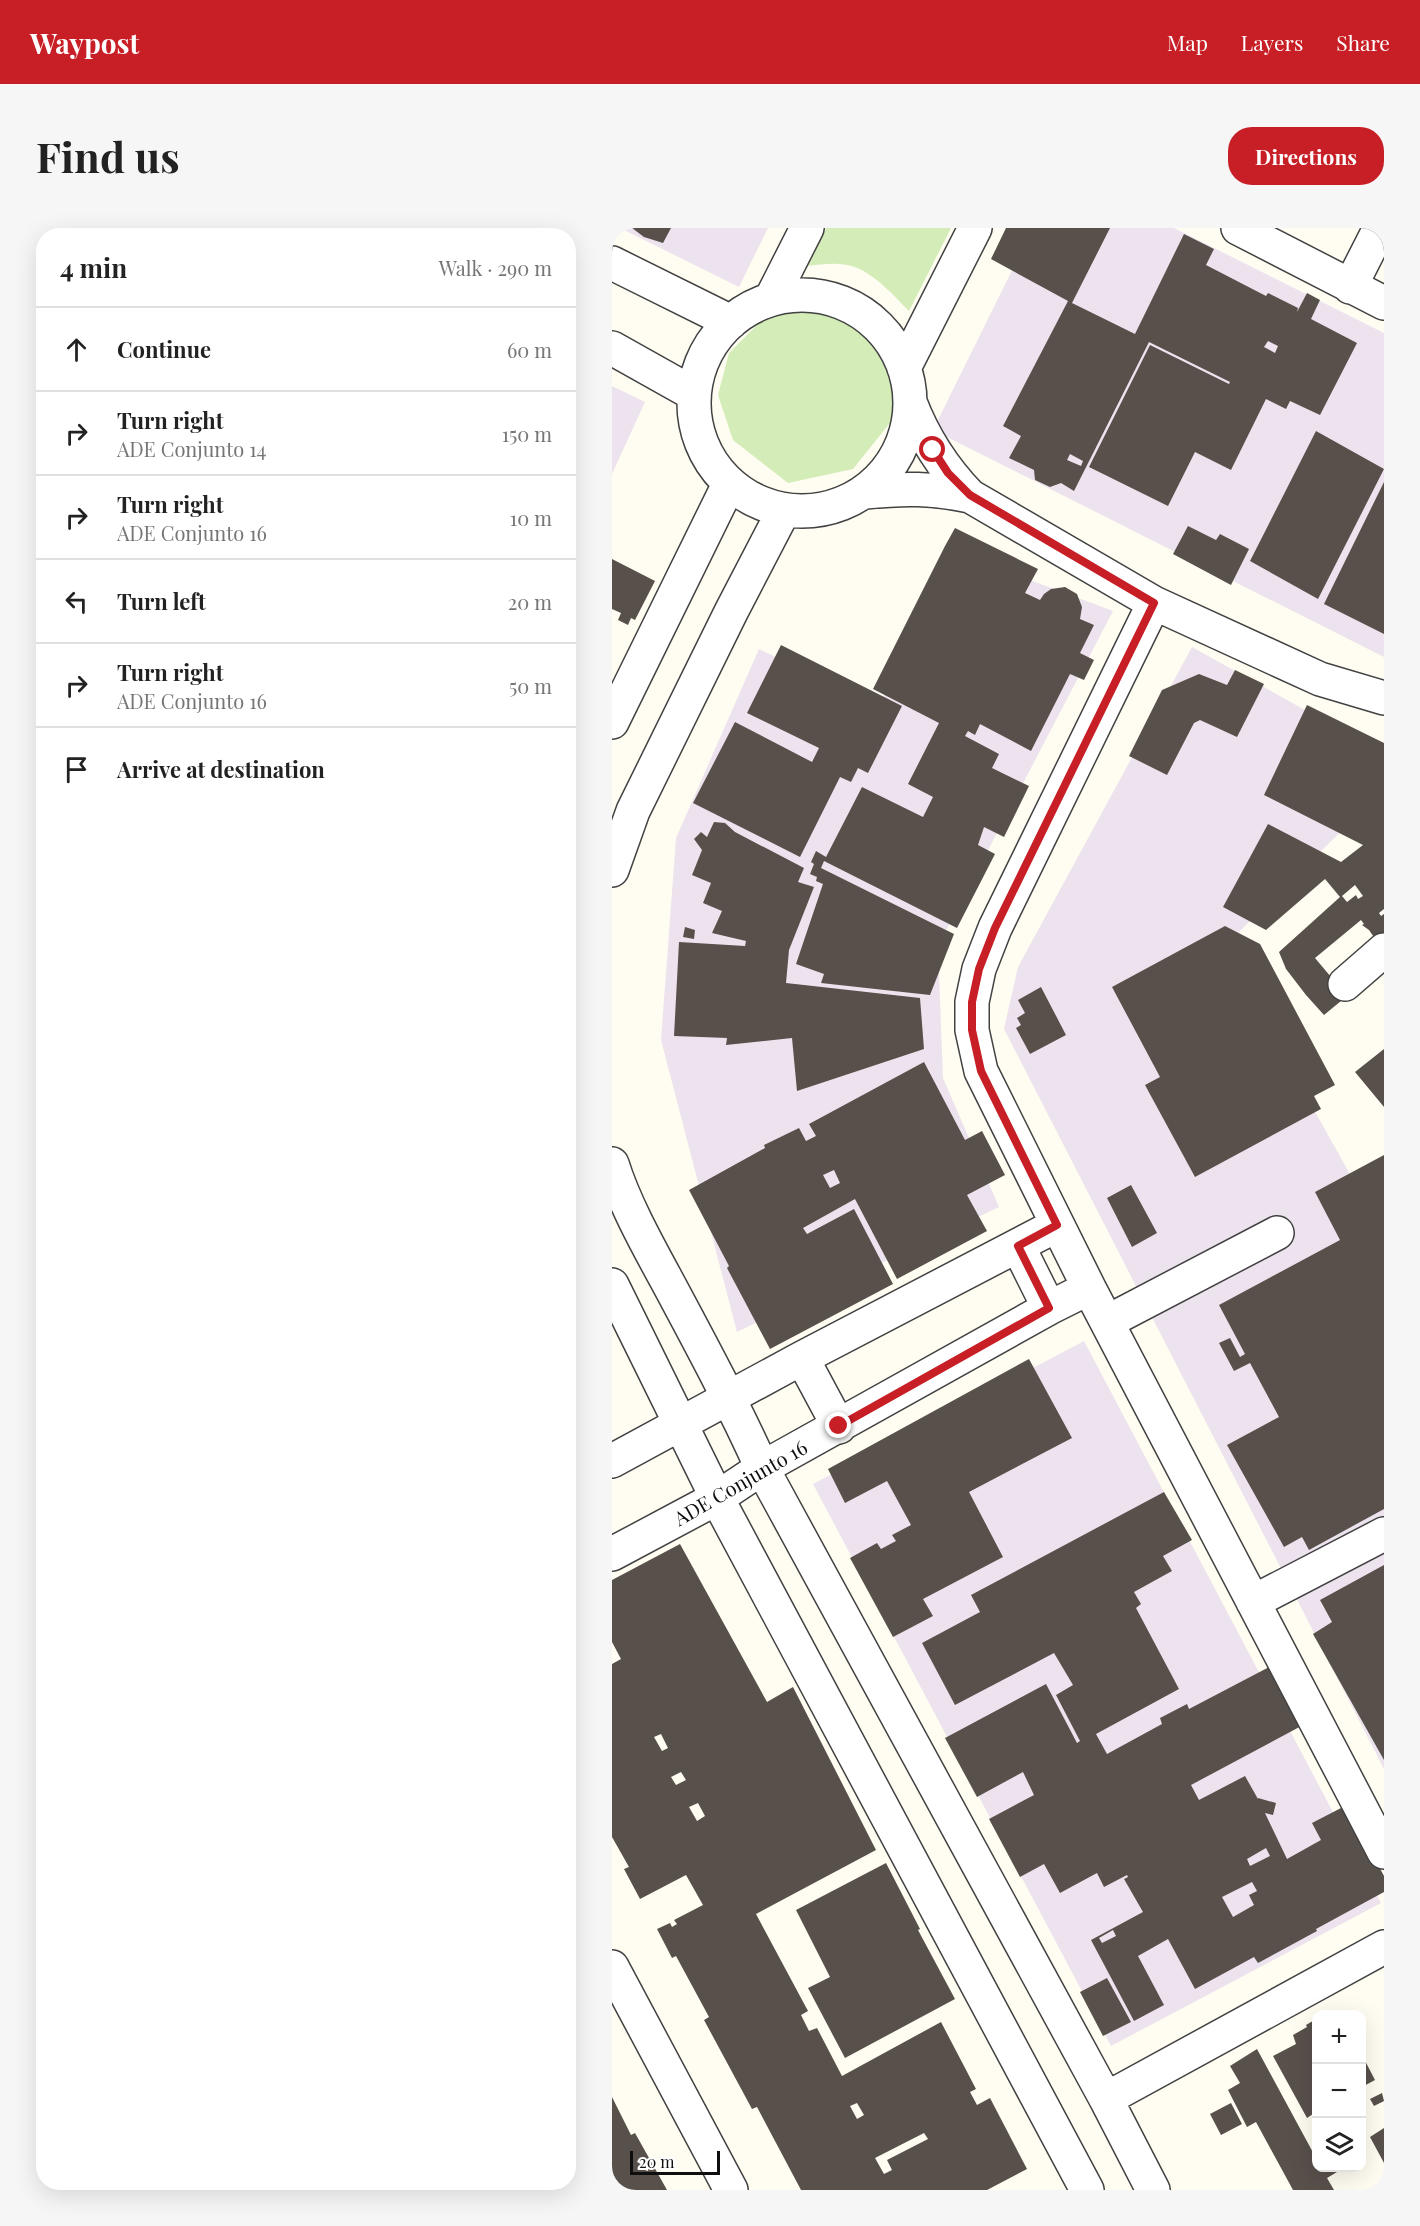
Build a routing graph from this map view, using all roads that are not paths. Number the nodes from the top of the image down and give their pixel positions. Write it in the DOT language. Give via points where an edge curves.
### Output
graph roads {
  1 [pos="807,228"];
  2 [pos="975,228"];
  3 [pos="1238,228"];
  4 [pos="1380,228"];
  5 [pos="612,262"];
  6 [pos="1350,287"];
  7 [pos="771,299"];
  8 [pos="1384,303"];
  9 [pos="731,322"];
  10 [pos="612,348"];
  11 [pos="904,368"];
  12 [pos="694,394"];
  13 [pos="910,402"];
  14 [pos="729,484"];
  15 [pos="865,492"];
  16 [pos="970,495"];
  17 [pos="784,510"];
  18 [pos="1154,603"];
  19 [pos="1384,698"];
  20 [pos="612,722"];
  21 [pos="612,870"];
  22 [pos="1384,950"];
  23 [pos="1345,984"];
  24 [pos="612,1164"];
  25 [pos="1057,1225"];
  26 [pos="1276,1233"];
  27 [pos="1018,1246"];
  28 [pos="612,1285"];
  29 [pos="1089,1288"];
  30 [pos="1049,1308"];
  31 [pos="1107,1322"];
  32 [pos="802,1358"];
  33 [pos="730,1398"];
  34 [pos="680,1423"];
  35 [pos="839,1426"];
  36 [pos="612,1461"];
  37 [pos="762,1468"];
  38 [pos="717,1498"];
  39 [pos="1384,1534"];
  40 [pos="612,1554"];
  41 [pos="1253,1602"];
  42 [pos="1384,1852"];
  43 [pos="1384,1947"];
  44 [pos="612,1967"];
  45 [pos="1106,2099"];
  46 [pos="731,2190"];
  47 [pos="1087,2190"];
  48 [pos="1153,2190"];
  1 -- 7 [label="street"];
  2 -- 11 [label="street"];
  3 -- 6 [label="street"];
  4 -- 6 [label="street"];
  5 -- 9 [label="street"];
  6 -- 8 [label="street"];
  7 -- 9 [label="street"];
  7 -- 11 [label="street" via="804,294 836,300 865,315 889,338"];
  9 -- 12 [label="street" via="712,342 700,367"];
  10 -- 12 [label="street"];
  11 -- 13 [label="street"];
  12 -- 14 [label="street" via="696,427 709,458"];
  13 -- 15 [label="street" via="905,437 890,468"];
  13 -- 16 [label="street" via="933,450 948,473"];
  14 -- 17 [label="street" via="754,501"];
  14 -- 20 [label="street"];
  15 -- 16 [label="street" via="903,488"];
  15 -- 17 [label="street" via="840,505 812,512"];
  16 -- 18 [label="street"];
  17 -- 21 [label="street" via="633,811"];
  18 -- 19 [label="street" via="1320,679"];
  18 -- 25 [label="street" via="995,928 979,969 972,1002 972,1030 981,1071"];
  22 -- 23 [label="street"];
  24 -- 33 [label="street" via="658,1263"];
  25 -- 27 [label="street"];
  25 -- 29 [label="street"];
  26 -- 31 [label="street"];
  27 -- 30 [label="street"];
  27 -- 32 [label="street"];
  28 -- 34 [label="street"];
  29 -- 30 [label="street, ADE Conjunto 16"];
  29 -- 31 [label="street"];
  30 -- 35 [label="street, ADE Conjunto 16"];
  31 -- 41 [label="street"];
  32 -- 33 [label="street"];
  32 -- 35 [label="street"];
  33 -- 34 [label="street"];
  33 -- 37 [label="street"];
  34 -- 36 [label="street"];
  34 -- 38 [label="street"];
  35 -- 37 [label="street, ADE Conjunto 16"];
  37 -- 38 [label="street, ADE Conjunto 16"];
  37 -- 45 [label="street"];
  38 -- 40 [label="street, ADE Conjunto 16"];
  38 -- 47 [label="street"];
  39 -- 41 [label="street"];
  41 -- 42 [label="street"];
  43 -- 45 [label="street"];
  44 -- 46 [label="street"];
  45 -- 48 [label="street"];
}
